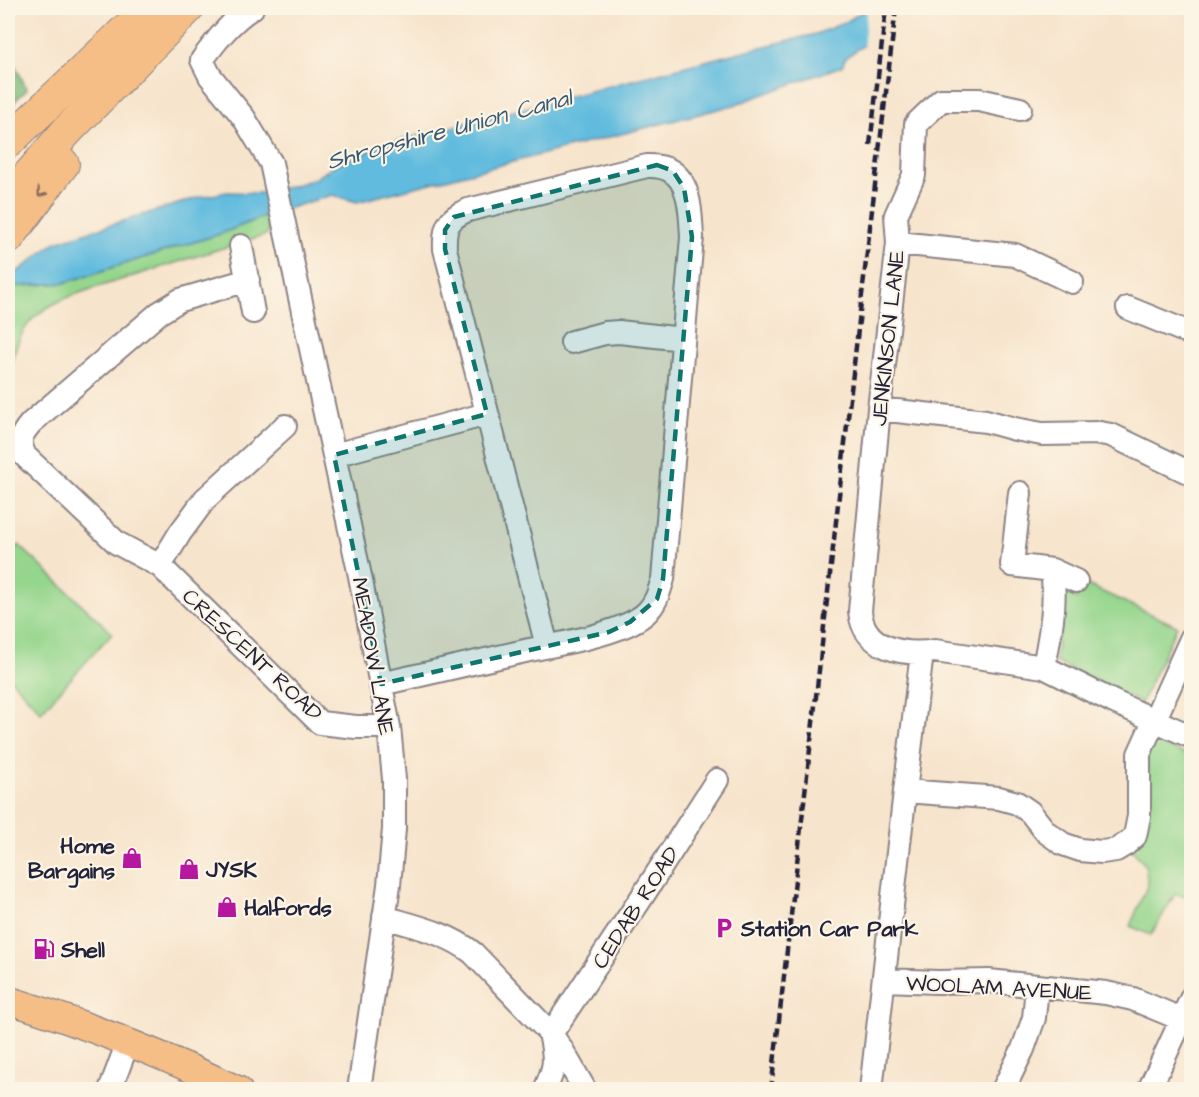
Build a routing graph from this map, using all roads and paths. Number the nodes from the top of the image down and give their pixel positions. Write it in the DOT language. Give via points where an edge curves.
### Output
graph roads {
  1 [pos="149,8"];
  2 [pos="189,8"];
  3 [pos="252,8"];
  4 [pos="151,45"];
  5 [pos="102,51"];
  6 [pos="1020,109"];
  7 [pos="8,142"];
  8 [pos="8,161"];
  9 [pos="8,199"];
  10 [pos="8,238"];
  11 [pos="898,243"];
  12 [pos="241,246"];
  13 [pos="248,280"];
  14 [pos="1072,282"];
  15 [pos="1128,308"];
  16 [pos="253,312"];
  17 [pos="1191,334"];
  18 [pos="683,339"];
  19 [pos="572,342"];
  20 [pos="879,409"];
  21 [pos="487,414"];
  22 [pos="285,426"];
  23 [pos="334,455"];
  24 [pos="1191,474"];
  25 [pos="1020,493"];
  26 [pos="159,566"];
  27 [pos="1052,570"];
  28 [pos="1076,581"];
  29 [pos="1191,637"];
  30 [pos="547,646"];
  31 [pos="922,653"];
  32 [pos="1044,667"];
  33 [pos="381,684"];
  34 [pos="1154,720"];
  35 [pos="389,727"];
  36 [pos="1191,737"];
  37 [pos="717,780"];
  38 [pos="905,791"];
  39 [pos="384,917"];
  40 [pos="884,980"];
  41 [pos="1037,987"];
  42 [pos="8,988"];
  43 [pos="1191,997"];
  44 [pos="8,1000"];
  45 [pos="42,1010"];
  46 [pos="1181,1019"];
  47 [pos="551,1034"];
  48 [pos="128,1042"];
  49 [pos="110,1089"];
  50 [pos="238,1089"];
  51 [pos="359,1089"];
  52 [pos="545,1089"];
  53 [pos="585,1089"];
  54 [pos="871,1089"];
  55 [pos="1003,1089"];
  56 [pos="1149,1089"];
  1 -- 5 [label="highway"];
  2 -- 4 [label="highway"];
  3 -- 23 [label="street, MEADOW LANE" via="216,40 202,60 271,163"];
  4 -- 9 [label="highway" via="67,131"];
  4 -- 10 [label="highway, one-way"];
  5 -- 7 [label="highway"];
  5 -- 8 [label="highway"];
  6 -- 11 [label="street, JENKINSON LANE" via="980,100 941,100 916,124 914,175 896,215"];
  11 -- 14 [label="street" via="1015,255"];
  11 -- 20 [label="street, JENKINSON LANE"];
  12 -- 13 [label="street"];
  13 -- 16 [label="street"];
  13 -- 26 [label="street, CRESCENT ROAD" via="180,300 159,313 22,434 20,446 25,456 117,543"];
  15 -- 17 [label="street"];
  18 -- 19 [label="street" via="619,332"];
  18 -- 21 [label="street" via="691,220 684,188 673,171 647,166 459,213 445,230 445,249"];
  18 -- 30 [label="street" via="663,579 657,600 646,613 609,632"];
  20 -- 24 [label="street" via="986,421 1042,434 1111,435"];
  20 -- 31 [label="street, JENKINSON LANE" via="861,620 868,633 884,646"];
  21 -- 23 [label="street"];
  21 -- 30 [label="street"];
  22 -- 26 [label="street" via="205,499"];
  23 -- 33 [label="street, MEADOW LANE"];
  25 -- 27 [label="street" via="1012,565"];
  26 -- 35 [label="street, CRESCENT ROAD" via="320,723"];
  27 -- 28 [label="street"];
  27 -- 32 [label="street" via="1053,619"];
  29 -- 34 [label="street"];
  30 -- 33 [label="street"];
  31 -- 32 [label="street" via="945,652"];
  31 -- 38 [label="street"];
  32 -- 34 [label="street"];
  33 -- 35 [label="street, MEADOW LANE"];
  34 -- 36 [label="street"];
  34 -- 38 [label="street" via="1139,754 1139,816 1135,836 1116,850 1080,850 1063,844 1017,803 999,798"];
  35 -- 39 [label="street, MEADOW LANE" via="394,829"];
  37 -- 47 [label="street, CEDAB ROAD"];
  38 -- 40 [label="street"];
  39 -- 47 [label="street" via="461,943"];
  39 -- 51 [label="street, MEADOW LANE"];
  40 -- 41 [label="street, WOOLAM AVENUE" via="989,981"];
  40 -- 54 [label="street"];
  41 -- 46 [label="street, WOOLAM AVENUE" via="1134,999"];
  41 -- 55 [label="street" via="1034,1018"];
  42 -- 45 [label="main road"];
  43 -- 46 [label="street"];
  44 -- 45 [label="main road"];
  45 -- 48 [label="main road"];
  46 -- 56 [label="street"];
  47 -- 52 [label="street" via="554,1064"];
  47 -- 53 [label="street"];
  48 -- 49 [label="street"];
  48 -- 50 [label="main road"];
}
